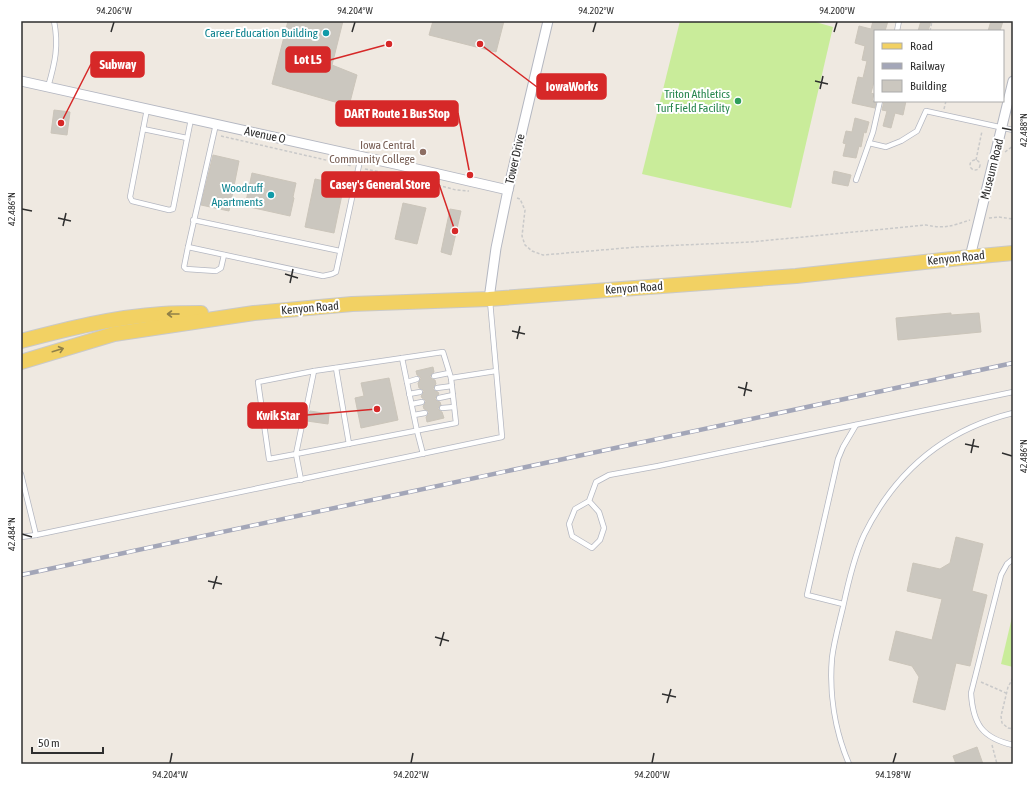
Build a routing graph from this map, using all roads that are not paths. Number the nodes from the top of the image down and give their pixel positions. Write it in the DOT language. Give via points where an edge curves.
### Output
graph roads {
  1 [pos="54,21"];
  2 [pos="548,21"];
  3 [pos="21,81"];
  4 [pos="1013,82"];
  5 [pos="48,87"];
  6 [pos="880,102"];
  7 [pos="147,109"];
  8 [pos="191,119"];
  9 [pos="216,124"];
  10 [pos="1002,127"];
  11 [pos="143,129"];
  12 [pos="1013,130"];
  13 [pos="187,138"];
  14 [pos="869,143"];
  15 [pos="361,156"];
  16 [pos="856,180"];
  17 [pos="507,193"];
  18 [pos="193,220"];
  19 [pos="188,247"];
  20 [pos="340,251"];
  21 [pos="1013,253"];
  22 [pos="224,255"];
  23 [pos="970,257"];
  24 [pos="489,299"];
  25 [pos="254,313"];
  26 [pos="21,341"];
  27 [pos="402,358"];
  28 [pos="21,362"];
  29 [pos="336,368"];
  30 [pos="314,371"];
  31 [pos="496,371"];
  32 [pos="449,373"];
  33 [pos="434,376"];
  34 [pos="451,378"];
  35 [pos="418,379"];
  36 [pos="406,382"];
  37 [pos="452,386"];
  38 [pos="437,388"];
  39 [pos="420,392"];
  40 [pos="1013,392"];
  41 [pos="409,394"];
  42 [pos="453,395"];
  43 [pos="439,398"];
  44 [pos="422,402"];
  45 [pos="412,404"];
  46 [pos="454,407"];
  47 [pos="442,408"];
  48 [pos="306,410"];
  49 [pos="425,413"];
  50 [pos="1013,413"];
  51 [pos="414,415"];
  52 [pos="304,420"];
  53 [pos="856,425"];
  54 [pos="417,431"];
  55 [pos="349,444"];
  56 [pos="296,454"];
  57 [pos="423,454"];
  58 [pos="21,474"];
  59 [pos="301,480"];
  60 [pos="589,501"];
  61 [pos="36,535"];
  62 [pos="21,537"];
  63 [pos="1013,560"];
  64 [pos="844,604"];
  65 [pos="1013,746"];
  66 [pos="849,764"];
  1 -- 5 [label="lane" via="55,62"];
  2 -- 17 [label="street, Tower Drive"];
  3 -- 5 [label="street, Avenue O"];
  4 -- 10 [label="street, Museum Road"];
  5 -- 7 [label="street, Avenue O"];
  6 -- 14 [label="lane"];
  7 -- 8 [label="street, Avenue O"];
  7 -- 11 [label="lane"];
  8 -- 9 [label="street, Avenue O"];
  8 -- 13 [label="lane"];
  9 -- 15 [label="street, Avenue O"];
  9 -- 18 [label="lane"];
  10 -- 12 [label="lane"];
  10 -- 14 [label="lane" via="926,111 917,131 901,141 886,146"];
  10 -- 23 [label="street, Museum Road"];
  11 -- 13 [label="lane"];
  11 -- 13 [label="lane" via="130,197 132,201 169,210 173,209"];
  14 -- 16 [label="lane"];
  15 -- 17 [label="street, Avenue O"];
  15 -- 20 [label="lane"];
  17 -- 24 [label="street, Tower Drive"];
  18 -- 19 [label="lane"];
  18 -- 20 [label="lane"];
  19 -- 22 [label="lane"];
  19 -- 22 [label="lane" via="184,267 186,269 216,271 221,268"];
  20 -- 22 [label="lane" via="336,272 323,276"];
  21 -- 23 [label="main road, Kenyon Road"];
  23 -- 24 [label="main road, Kenyon Road" via="796,276"];
  24 -- 25 [label="main road, Kenyon Road" via="352,304"];
  24 -- 31 [label="lane"];
  25 -- 26 [label="main road, Kenyon Road, one-way" via="162,314 120,319"];
  28 -- 25 [label="main road, Kenyon Road, one-way" via="114,334"];
  27 -- 29 [label="lane"];
  27 -- 32 [label="lane" via="443,352"];
  27 -- 36 [label="lane"];
  29 -- 30 [label="lane"];
  29 -- 55 [label="lane"];
  30 -- 48 [label="lane"];
  30 -- 56 [label="lane" via="258,382 269,459"];
  31 -- 34 [label="lane"];
  31 -- 57 [label="lane" via="502,437"];
  32 -- 33 [label="lane"];
  32 -- 34 [label="lane"];
  34 -- 37 [label="lane"];
  35 -- 36 [label="lane"];
  36 -- 41 [label="lane"];
  37 -- 38 [label="lane"];
  37 -- 42 [label="lane"];
  39 -- 41 [label="lane"];
  40 -- 53 [label="lane"];
  41 -- 45 [label="lane"];
  42 -- 43 [label="lane"];
  42 -- 46 [label="lane"];
  44 -- 45 [label="lane"];
  45 -- 51 [label="lane"];
  46 -- 47 [label="lane"];
  46 -- 54 [label="lane" via="456,423"];
  49 -- 51 [label="lane"];
  50 -- 64 [label="lane" via="955,435 919,460 904,474 888,494 864,536"];
  51 -- 54 [label="lane"];
  52 -- 56 [label="lane"];
  53 -- 60 [label="lane" via="609,475 596,482"];
  53 -- 64 [label="lane" via="838,459 807,595"];
  54 -- 55 [label="lane"];
  54 -- 57 [label="lane"];
  55 -- 56 [label="lane"];
  56 -- 59 [label="lane"];
  57 -- 59 [label="lane"];
  58 -- 61 [label="lane"];
  59 -- 61 [label="lane"];
  60 -- 60 [label="lane" via="599,512 604,528 600,540 592,548 572,536 569,524 575,510"];
  61 -- 62 [label="lane"];
  63 -- 65 [label="lane" via="1007,564 1001,575 971,693 975,718 982,728 990,736"];
  64 -- 66 [label="lane" via="833,650 831,680 837,727"];
}
